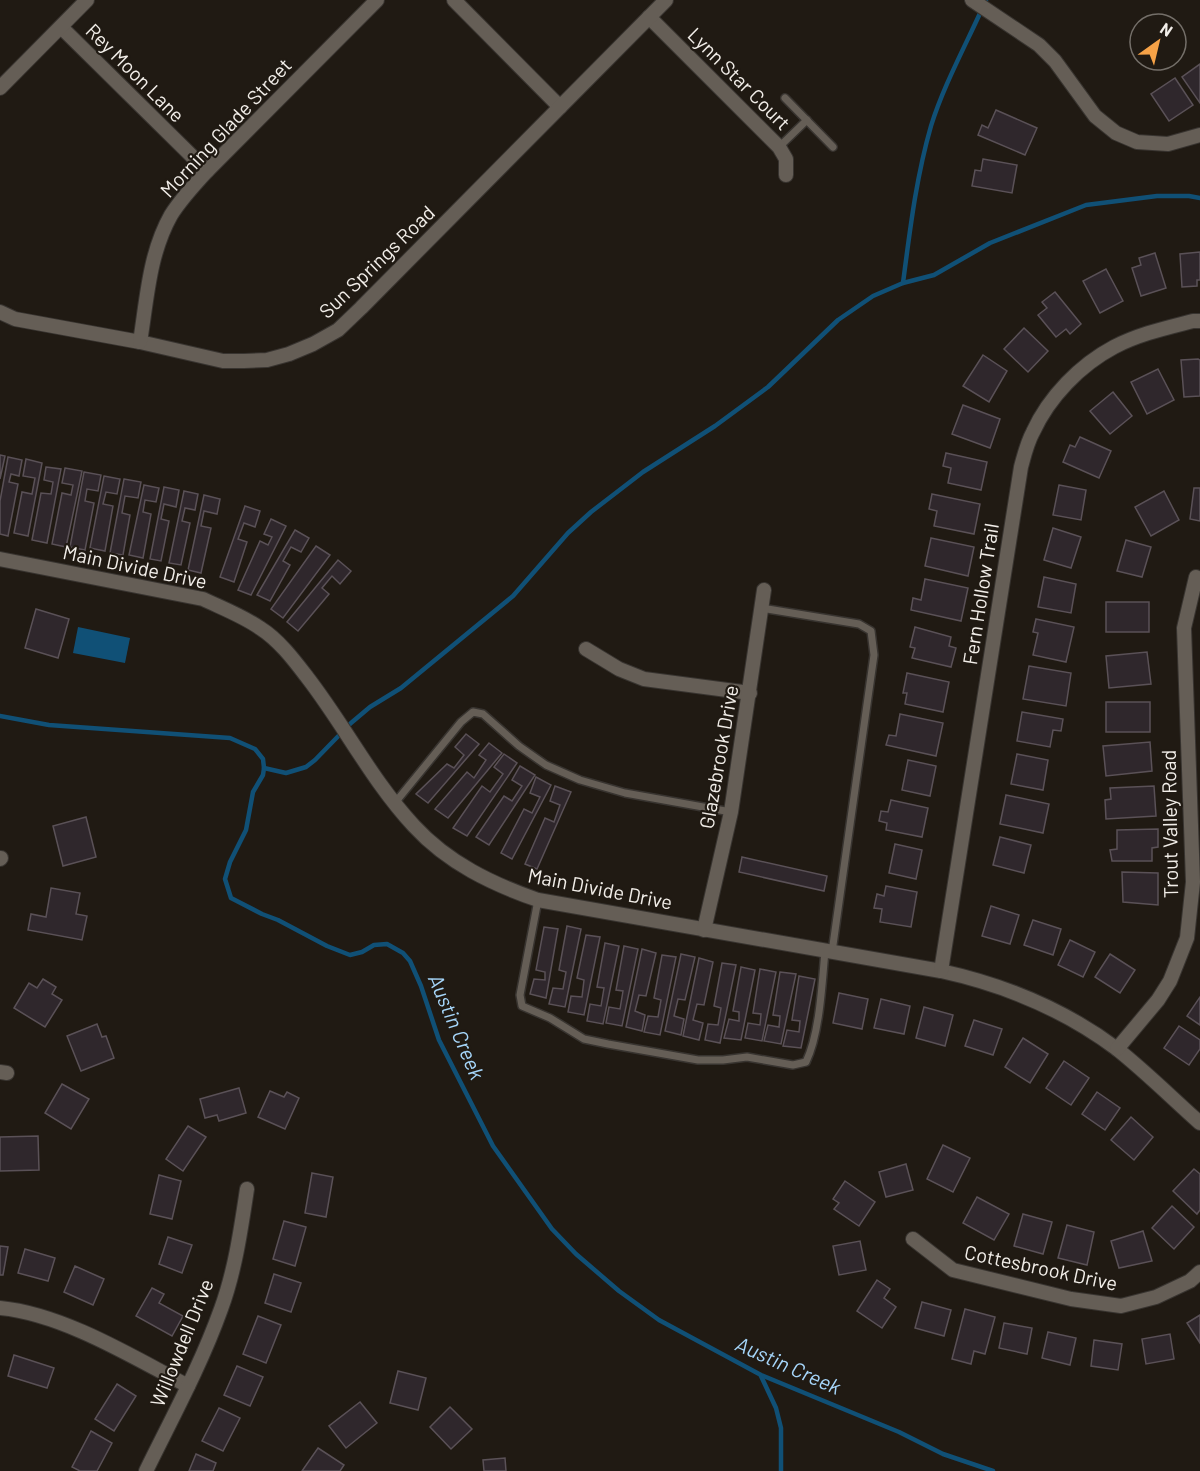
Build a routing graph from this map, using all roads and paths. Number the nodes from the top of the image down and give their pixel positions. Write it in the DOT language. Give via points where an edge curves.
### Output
graph roads {
  1 [pos="87,0"];
  2 [pos="377,0"];
  3 [pos="454,0"];
  4 [pos="666,0"];
  5 [pos="972,0"];
  6 [pos="649,17"];
  7 [pos="60,27"];
  8 [pos="0,88"];
  9 [pos="785,98"];
  10 [pos="560,107"];
  11 [pos="807,120"];
  12 [pos="1200,135"];
  13 [pos="779,147"];
  14 [pos="833,147"];
  15 [pos="207,171"];
  16 [pos="786,175"];
  17 [pos="0,312"];
  18 [pos="1200,321"];
  19 [pos="140,342"];
  20 [pos="0,558"];
  21 [pos="1196,577"];
  22 [pos="764,590"];
  23 [pos="761,608"];
  24 [pos="586,649"];
  25 [pos="750,693"];
  26 [pos="394,804"];
  27 [pos="731,812"];
  28 [pos="538,900"];
  29 [pos="704,930"];
  30 [pos="829,951"];
  31 [pos="941,971"];
  32 [pos="1117,1049"];
  33 [pos="1200,1123"];
  34 [pos="247,1189"];
  35 [pos="913,1239"];
  36 [pos="1200,1272"];
  37 [pos="0,1308"];
  38 [pos="188,1386"];
  39 [pos="146,1471"];
  1 -- 7 [label="street"];
  2 -- 15 [label="street, Morning Glade Street"];
  3 -- 10 [label="street"];
  4 -- 6 [label="street, Sun Springs Road"];
  5 -- 12 [label="street" via="1039,45 1095,116 1116,133 1137,142 1168,144"];
  6 -- 10 [label="street, Sun Springs Road"];
  6 -- 13 [label="street, Lynn Star Court"];
  7 -- 8 [label="street"];
  7 -- 15 [label="street, Rey Moon Lane"];
  9 -- 11 [label="lane"];
  10 -- 19 [label="street, Sun Springs Road" via="361,308 338,330 313,344 267,360 223,361"];
  11 -- 13 [label="lane"];
  11 -- 14 [label="lane"];
  13 -- 16 [label="street, Lynn Star Court" via="786,159"];
  15 -- 19 [label="street, Morning Glade Street" via="184,196 159,242 150,271"];
  17 -- 19 [label="street, Sun Springs Road" via="15,319"];
  18 -- 31 [label="street, Fern Hollow Trail" via="1147,333 1113,347 1080,370 1050,401 1032,433 1021,467"];
  20 -- 26 [label="street, Main Divide Drive" via="203,599 261,628 290,654 323,697"];
  21 -- 32 [label="street, Trout Valley Road" via="1184,628 1193,882 1187,938 1170,981"];
  22 -- 23 [label="street, Glazebrook Drive"];
  23 -- 25 [label="street, Glazebrook Drive"];
  23 -- 30 [label="lane" via="859,624 871,631 874,641"];
  24 -- 25 [label="street" via="644,679"];
  25 -- 27 [label="street, Glazebrook Drive"];
  26 -- 27 [label="lane" via="473,712 483,714 546,765 580,780 625,793"];
  26 -- 28 [label="street, Main Divide Drive" via="446,856 502,888"];
  27 -- 29 [label="street, Glazebrook Drive"];
  28 -- 29 [label="street, Main Divide Drive"];
  28 -- 30 [label="lane" via="520,995 522,1006 584,1039 698,1060 747,1057 793,1065 806,1062 812,1050"];
  29 -- 30 [label="street, Main Divide Drive"];
  30 -- 31 [label="street, Main Divide Drive"];
  31 -- 32 [label="street, Main Divide Drive" via="983,981 1055,1009"];
  32 -- 33 [label="street, Main Divide Drive"];
  34 -- 38 [label="street, Willowdell Drive" via="221,1308"];
  35 -- 36 [label="street, Cottesbrook Drive" via="953,1270 1071,1299 1121,1306 1156,1297"];
  37 -- 38 [label="street" via="41,1317 81,1332"];
  38 -- 39 [label="street, Willowdell Drive"];
}
